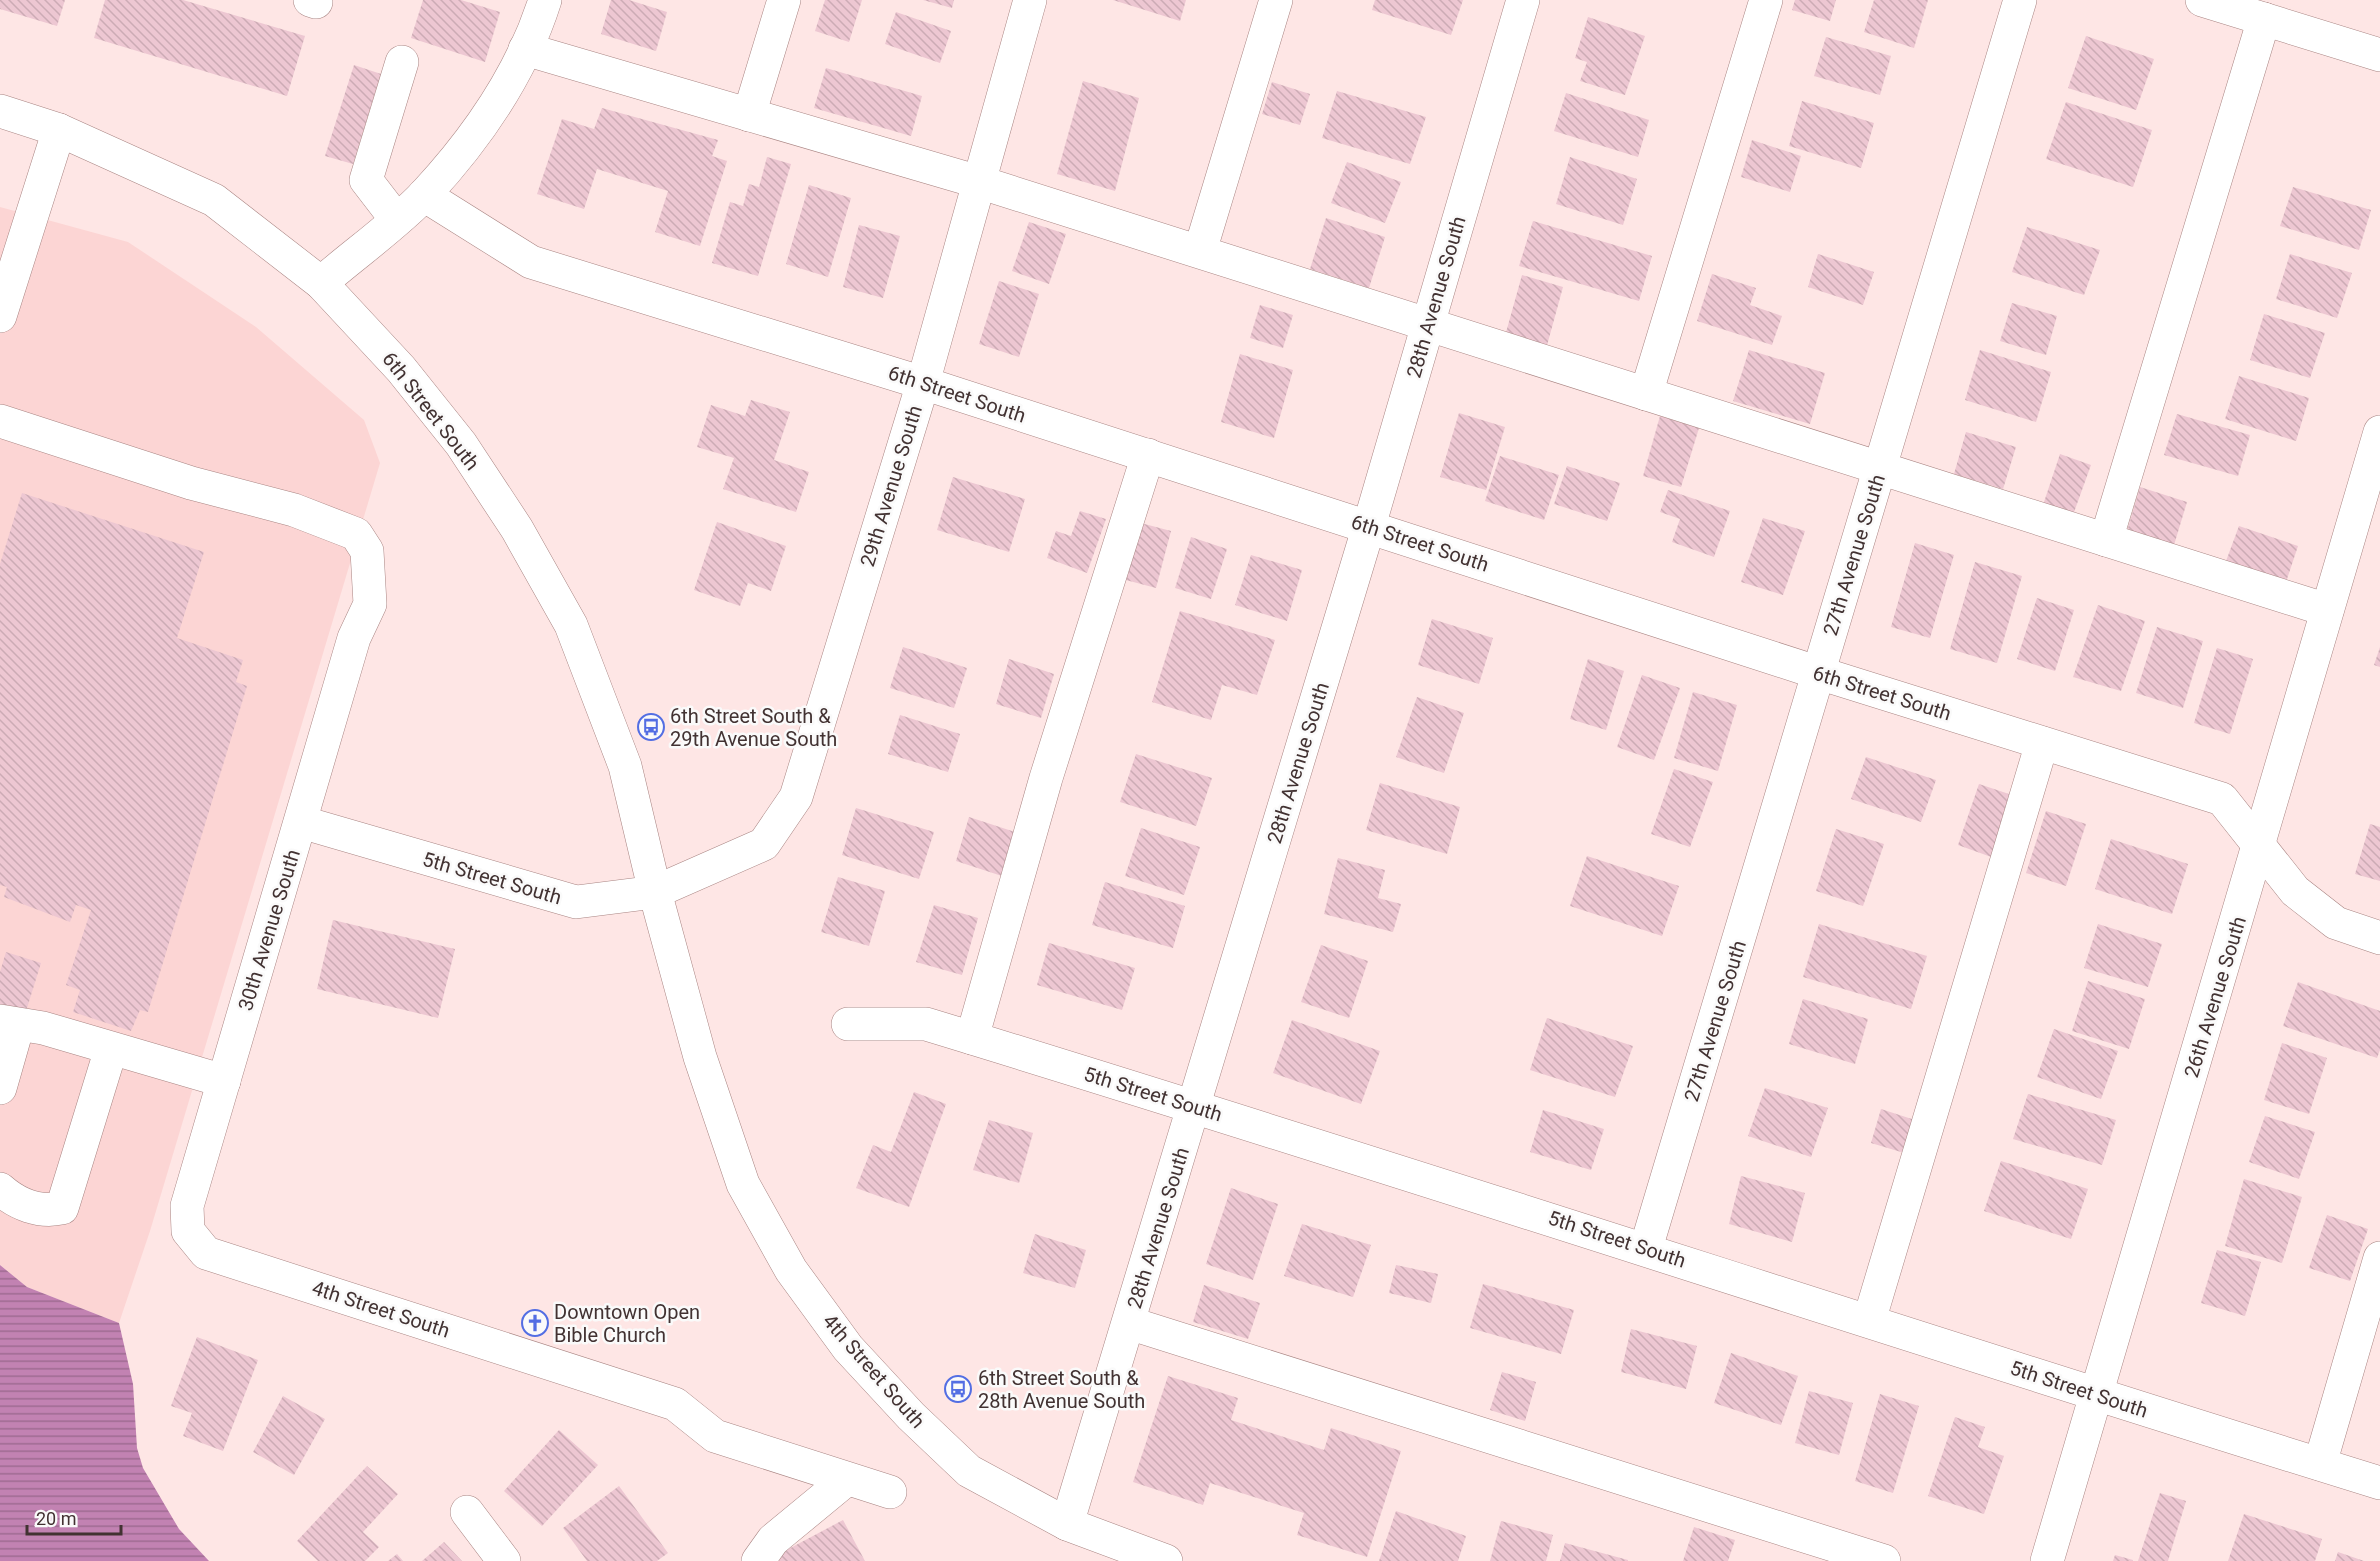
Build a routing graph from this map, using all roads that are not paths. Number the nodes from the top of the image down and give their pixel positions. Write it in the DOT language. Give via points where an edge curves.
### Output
graph roads {
  1 [pos="545,0"];
  2 [pos="784,0"];
  3 [pos="1030,0"];
  4 [pos="1276,0"];
  5 [pos="1523,0"];
  6 [pos="1766,0"];
  7 [pos="2020,0"];
  8 [pos="2202,0"];
  9 [pos="2264,19"];
  10 [pos="525,50"];
  11 [pos="2380,55"];
  12 [pos="402,62"];
  13 [pos="0,111"];
  14 [pos="749,115"];
  15 [pos="59,130"];
  16 [pos="979,182"];
  17 [pos="424,195"];
  18 [pos="396,219"];
  19 [pos="13,232"];
  20 [pos="1200,251"];
  21 [pos="321,283"];
  22 [pos="0,316"];
  23 [pos="1428,323"];
  24 [pos="922,383"];
  25 [pos="1646,393"];
  26 [pos="0,421"];
  27 [pos="2380,432"];
  28 [pos="1148,455"];
  29 [pos="1880,469"];
  30 [pos="1369,526"];
  31 [pos="2106,540"];
  32 [pos="2327,610"];
  33 [pos="1819,673"];
  34 [pos="2042,743"];
  35 [pos="796,797"];
  36 [pos="301,822"];
  37 [pos="2259,849"];
  38 [pos="655,892"];
  39 [pos="2380,938"];
  40 [pos="9,1023"];
  41 [pos="848,1024"];
  42 [pos="972,1038"];
  43 [pos="111,1048"];
  44 [pos="224,1082"];
  45 [pos="0,1088"];
  46 [pos="1195,1107"];
  47 [pos="0,1189"];
  48 [pos="1646,1248"];
  49 [pos="206,1253"];
  50 [pos="2380,1258"];
  51 [pos="1869,1321"];
  52 [pos="1129,1323"];
  53 [pos="2097,1396"];
  54 [pos="2320,1464"];
  55 [pos="847,1479"];
  56 [pos="2380,1483"];
  57 [pos="890,1492"];
  58 [pos="467,1512"];
  59 [pos="1067,1524"];
  60 [pos="504,1561"];
  61 [pos="758,1561"];
  62 [pos="1166,1561"];
  63 [pos="1884,1561"];
  64 [pos="2047,1561"];
  1 -- 10 [label="street"];
  2 -- 14 [label="street"];
  3 -- 16 [label="street, 29th Avenue South"];
  4 -- 20 [label="street"];
  5 -- 23 [label="street, 28th Avenue South"];
  6 -- 25 [label="street"];
  7 -- 29 [label="street, 27th Avenue South"];
  8 -- 9 [label="street"];
  9 -- 11 [label="street"];
  9 -- 31 [label="street"];
  10 -- 14 [label="street"];
  10 -- 17 [label="street" via="513,78 484,121"];
  12 -- 18 [label="street" via="366,180"];
  13 -- 15 [label="street, 6th Street South"];
  14 -- 16 [label="street"];
  15 -- 19 [label="street"];
  15 -- 21 [label="street, 6th Street South" via="214,200"];
  16 -- 20 [label="street"];
  16 -- 24 [label="street, 29th Avenue South"];
  17 -- 18 [label="street"];
  17 -- 24 [label="street, 6th Street South" via="531,262"];
  18 -- 21 [label="street"];
  19 -- 22 [label="street"];
  20 -- 23 [label="street"];
  21 -- 38 [label="street, 6th Street South" via="401,369 461,444 517,529 571,625 625,766"];
  23 -- 25 [label="street"];
  23 -- 30 [label="street, 28th Avenue South"];
  24 -- 28 [label="street, 6th Street South"];
  24 -- 35 [label="street, 29th Avenue South"];
  25 -- 29 [label="street"];
  26 -- 36 [label="street, 30th Avenue South" via="191,483 294,510 356,534 367,551 370,604 354,638"];
  27 -- 32 [label="street, 26th Avenue South"];
  28 -- 30 [label="street, 6th Street South"];
  28 -- 42 [label="street" via="1046,778"];
  29 -- 31 [label="street"];
  29 -- 33 [label="street, 27th Avenue South"];
  30 -- 33 [label="street, 6th Street South"];
  30 -- 46 [label="street, 28th Avenue South"];
  31 -- 32 [label="street"];
  32 -- 37 [label="street, 26th Avenue South"];
  33 -- 34 [label="street, 6th Street South"];
  33 -- 48 [label="street, 27th Avenue South"];
  34 -- 37 [label="street, 6th Street South" via="2222,799"];
  34 -- 51 [label="street"];
  35 -- 38 [label="street, 5th Street South" via="764,844"];
  36 -- 38 [label="street, 5th Street South" via="576,902"];
  36 -- 44 [label="street, 30th Avenue South"];
  37 -- 39 [label="street, 6th Street South" via="2295,891 2336,923"];
  37 -- 53 [label="street, 26th Avenue South"];
  38 -- 59 [label="street, 4th Street South" via="700,1057 743,1184 791,1270 848,1348 969,1471"];
  40 -- 43 [label="street" via="43,1028"];
  40 -- 45 [label="street"];
  41 -- 42 [label="street, 5th Street South" via="926,1024"];
  42 -- 46 [label="street, 5th Street South"];
  43 -- 44 [label="street"];
  43 -- 47 [label="street" via="62,1208 48,1211 15,1202"];
  44 -- 49 [label="street, 30th Avenue South" via="187,1206 188,1231"];
  46 -- 48 [label="street, 5th Street South"];
  46 -- 52 [label="street, 28th Avenue South"];
  48 -- 51 [label="street, 5th Street South"];
  49 -- 55 [label="street, 4th Street South" via="675,1404 716,1436"];
  50 -- 54 [label="street"];
  51 -- 53 [label="street, 5th Street South"];
  52 -- 59 [label="street, 28th Avenue South"];
  52 -- 63 [label="street"];
  53 -- 54 [label="street, 5th Street South"];
  53 -- 64 [label="street, 26th Avenue South"];
  54 -- 56 [label="street, 5th Street South"];
  55 -- 57 [label="street, 4th Street South"];
  55 -- 61 [label="street" via="773,1540"];
  58 -- 60 [label="street"];
  59 -- 62 [label="street, 4th Street South"];
}
